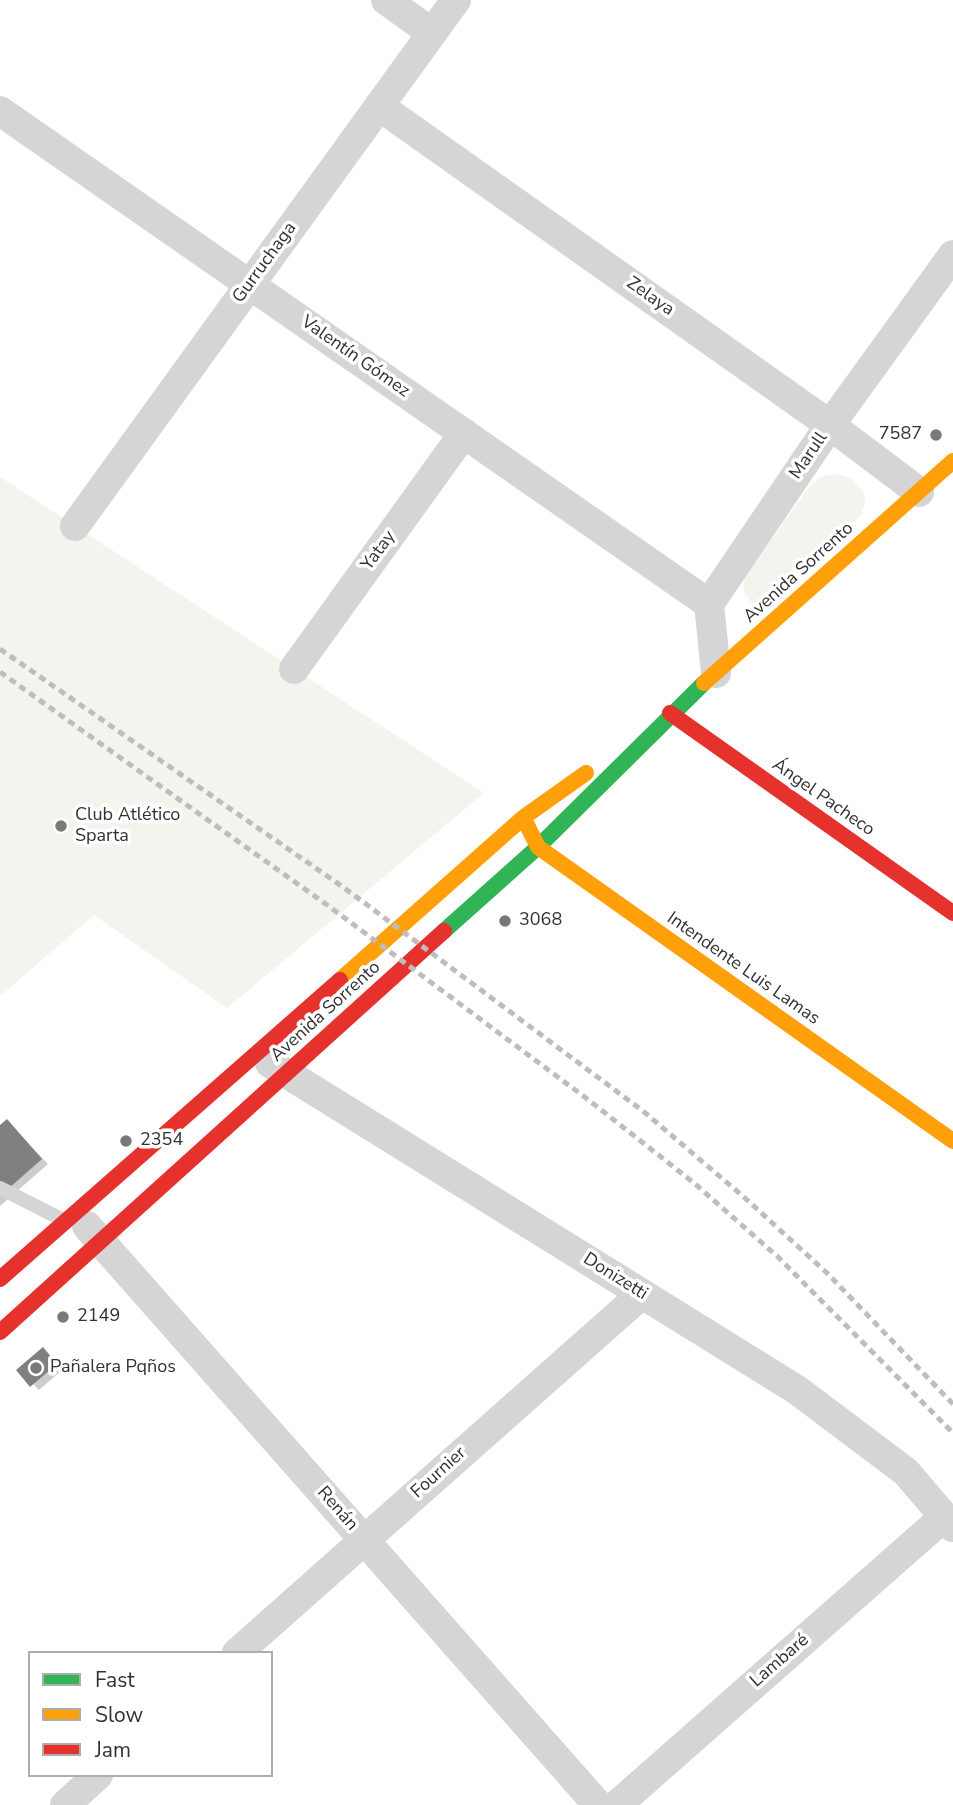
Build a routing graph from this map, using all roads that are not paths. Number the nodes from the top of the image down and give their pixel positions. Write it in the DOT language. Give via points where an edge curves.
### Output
graph roads {
  1 [pos="386,0"];
  2 [pos="456,0"];
  3 [pos="432,33"];
  4 [pos="379,106"];
  5 [pos="0,111"];
  6 [pos="953,255"];
  7 [pos="251,283"];
  8 [pos="830,425"];
  9 [pos="464,433"];
  10 [pos="953,461"];
  11 [pos="919,492"];
  12 [pos="75,526"];
  13 [pos="709,604"];
  14 [pos="294,669"];
  15 [pos="716,673"];
  16 [pos="670,713"];
  17 [pos="524,817"];
  18 [pos="538,847"];
  19 [pos="953,913"];
  20 [pos="256,1054"];
  21 [pos="287,1073"];
  22 [pos="953,1141"];
  23 [pos="0,1188"];
  24 [pos="70,1217"];
  25 [pos="100,1242"];
  26 [pos="0,1279"];
  27 [pos="642,1294"];
  28 [pos="0,1332"];
  29 [pos="948,1522"];
  30 [pos="364,1540"];
  31 [pos="239,1651"];
  32 [pos="97,1777"];
  33 [pos="65,1805"];
  34 [pos="598,1805"];
  35 [pos="617,1805"];
  1 -- 3 [label="street"];
  2 -- 3 [label="street, Gurruchaga"];
  3 -- 4 [label="street, Gurruchaga"];
  4 -- 7 [label="street, Gurruchaga"];
  4 -- 8 [label="street, Zelaya"];
  5 -- 7 [label="street, Valentín Gómez"];
  6 -- 8 [label="street, Marull"];
  7 -- 9 [label="street, Valentín Gómez"];
  7 -- 12 [label="street, Gurruchaga"];
  8 -- 11 [label="street, Zelaya"];
  8 -- 13 [label="street, Marull"];
  9 -- 13 [label="street, Valentín Gómez"];
  9 -- 14 [label="street, Yatay"];
  10 -- 11 [label="main road, Avenida Sorrento"];
  11 -- 15 [label="main road, Avenida Sorrento"];
  13 -- 15 [label="street"];
  15 -- 16 [label="main road, Avenida Sorrento"];
  16 -- 17 [label="main road, Avenida Sorrento"];
  16 -- 18 [label="main road, Avenida Sorrento"];
  16 -- 19 [label="main road, Ángel Pacheco"];
  17 -- 18 [label="main road, Intendente Luis Lamas"];
  17 -- 20 [label="main road, Avenida Sorrento"];
  18 -- 21 [label="main road, Avenida Sorrento"];
  18 -- 22 [label="main road, Intendente Luis Lamas"];
  20 -- 21 [label="street, Donizetti"];
  20 -- 24 [label="main road, Avenida Sorrento"];
  21 -- 25 [label="main road, Avenida Sorrento"];
  21 -- 27 [label="street, Donizetti"];
  23 -- 24 [label="lane"];
  24 -- 25 [label="street, Renán"];
  24 -- 26 [label="main road, Avenida Sorrento"];
  25 -- 28 [label="main road, Avenida Sorrento"];
  25 -- 30 [label="street, Renán"];
  27 -- 29 [label="street, Donizetti" via="797,1390 906,1472"];
  27 -- 30 [label="street, Fournier"];
  29 -- 35 [label="street, Lambaré"];
  30 -- 31 [label="street, Fournier"];
  30 -- 34 [label="street, Renán"];
  32 -- 33 [label="street"];
}
